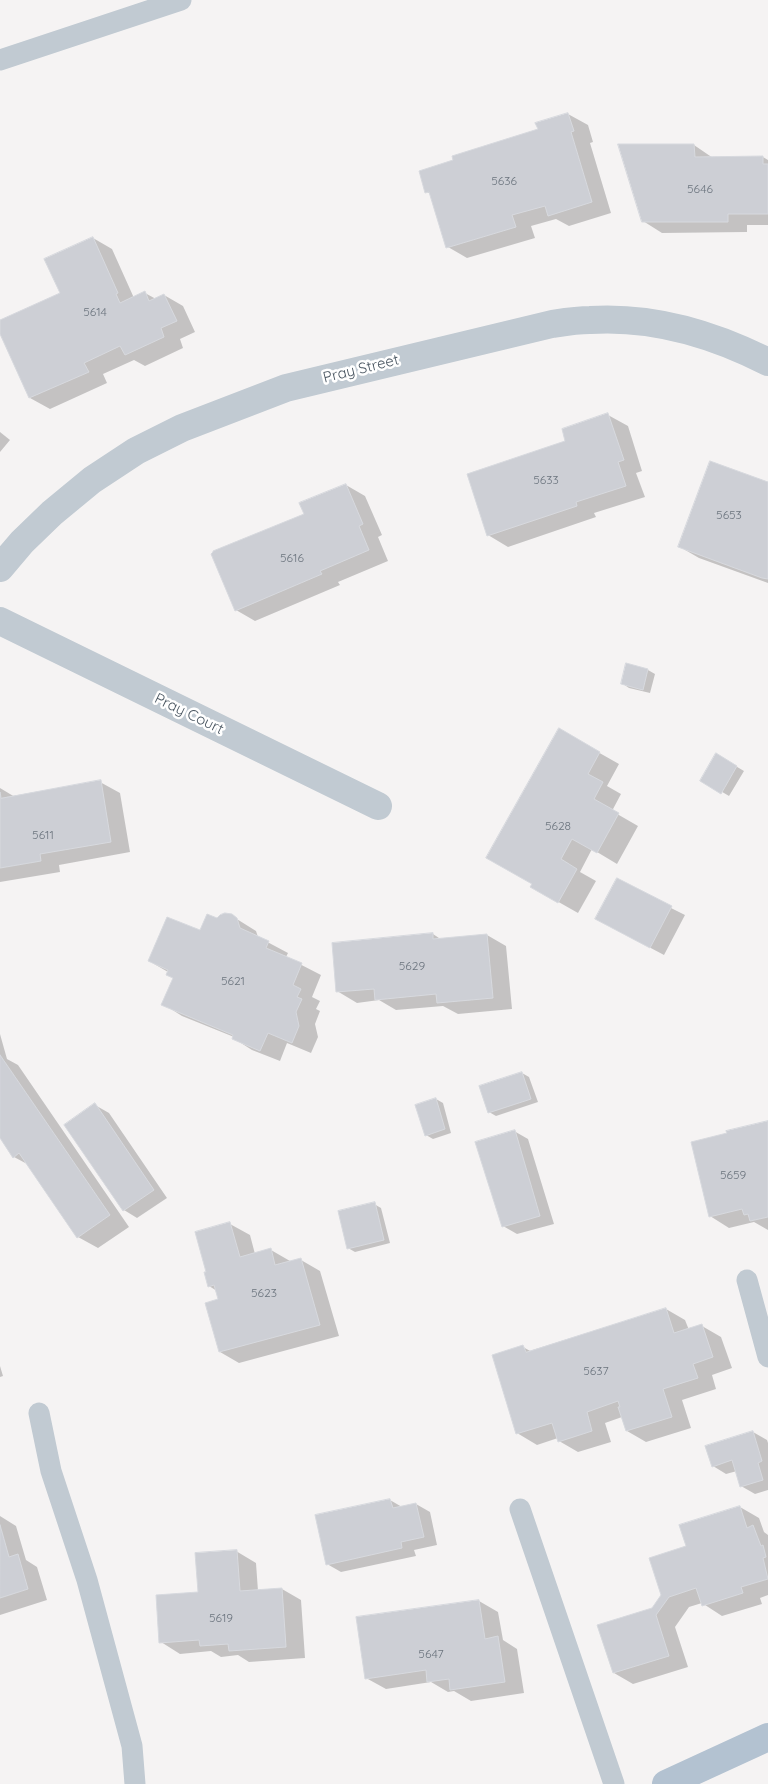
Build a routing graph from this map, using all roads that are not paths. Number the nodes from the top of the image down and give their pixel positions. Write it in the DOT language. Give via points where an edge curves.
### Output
graph roads {
  1 [pos="181,0"];
  2 [pos="0,60"];
  3 [pos="768,362"];
  4 [pos="0,568"];
  5 [pos="0,621"];
  6 [pos="378,806"];
  7 [pos="747,1280"];
  8 [pos="768,1357"];
  9 [pos="38,1413"];
  10 [pos="520,1509"];
  11 [pos="768,1737"];
  12 [pos="135,1784"];
  13 [pos="614,1784"];
  14 [pos="666,1784"];
  1 -- 2 [label="lane"];
  3 -- 4 [label="street, Pray Street" via="704,334 629,320 590,320 552,324 286,388 182,428 136,452 92,480 52,513"];
  5 -- 6 [label="street, Pray Court"];
  7 -- 8 [label="lane"];
  9 -- 12 [label="lane" via="51,1471 87,1580 132,1746"];
  10 -- 13 [label="lane"];
  11 -- 14 [label="main road"];
}
